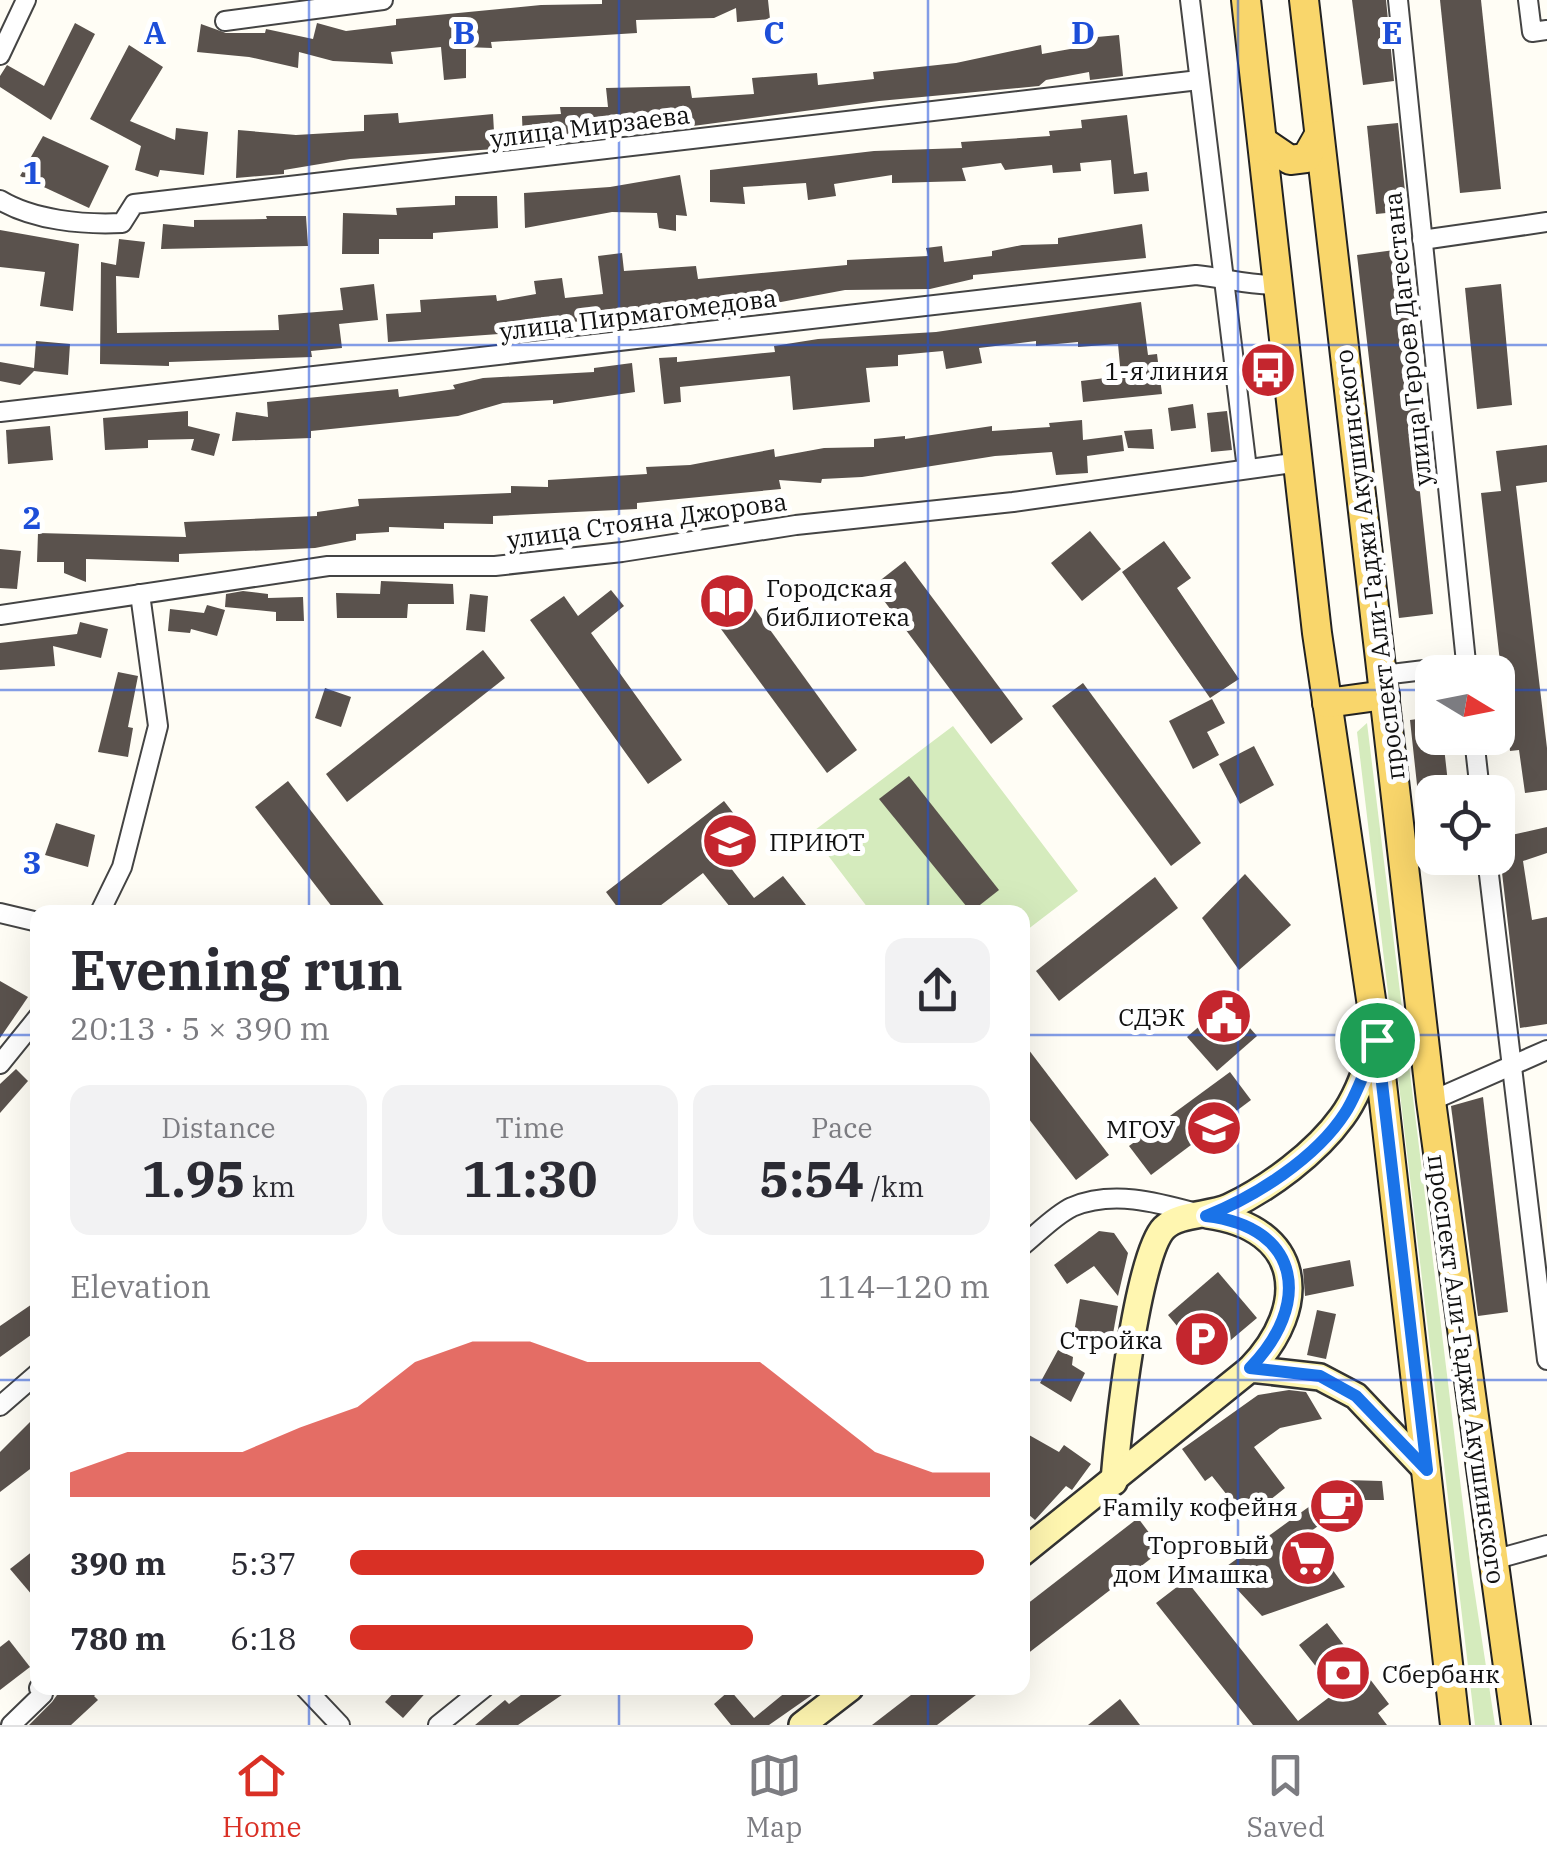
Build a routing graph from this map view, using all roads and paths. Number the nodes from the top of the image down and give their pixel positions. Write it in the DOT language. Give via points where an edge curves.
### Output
graph roads {
  1 [pos="26,0"];
  2 [pos="383,0"];
  3 [pos="1190,0"];
  4 [pos="1246,0"];
  5 [pos="1304,0"];
  6 [pos="1398,0"];
  7 [pos="1528,0"];
  8 [pos="225,21"];
  9 [pos="1540,31"];
  10 [pos="0,55"];
  11 [pos="1199,80"];
  12 [pos="1319,135"];
  13 [pos="1265,143"];
  14 [pos="0,200"];
  15 [pos="1547,222"];
  16 [pos="1422,240"];
  17 [pos="1222,277"];
  18 [pos="1280,286"];
  19 [pos="0,412"];
  20 [pos="1300,462"];
  21 [pos="1248,469"];
  22 [pos="140,594"];
  23 [pos="0,615"];
  24 [pos="1465,655"];
  25 [pos="1415,679"];
  26 [pos="1384,685"];
  27 [pos="1327,703"];
  28 [pos="1489,875"];
  29 [pos="104,905"];
  30 [pos="0,913"];
  31 [pos="30,920"];
  32 [pos="30,1027"];
  33 [pos="1377,1040"];
  34 [pos="1547,1050"];
  35 [pos="0,1064"];
  36 [pos="1510,1067"];
  37 [pos="1431,1100"];
  38 [pos="1206,1216"];
  39 [pos="1030,1240"];
  40 [pos="1547,1360"];
  41 [pos="1250,1368"];
  42 [pos="30,1380"];
  43 [pos="0,1406"];
  44 [pos="1427,1470"];
  45 [pos="1114,1482"];
  46 [pos="1547,1546"];
  47 [pos="1030,1547"];
  48 [pos="1493,1560"];
  49 [pos="43,1695"];
  50 [pos="312,1695"];
  51 [pos="475,1695"];
  52 [pos="841,1695"];
  53 [pos="12,1725"];
  54 [pos="340,1725"];
  55 [pos="438,1725"];
  56 [pos="802,1725"];
  57 [pos="1455,1725"];
  58 [pos="1516,1725"];
  1 -- 10 [label="street"];
  2 -- 8 [label="street"];
  3 -- 11 [label="street"];
  4 -- 13 [label="main road, проспект Али-Гаджи Акушинского"];
  5 -- 12 [label="main road, проспект Али-Гаджи Акушинского"];
  6 -- 16 [label="street, улица Героев Дагестана"];
  7 -- 9 [label="street"];
  11 -- 14 [label="street, улица Мирзаева" via="134,204 122,223 17,210"];
  11 -- 17 [label="street"];
  12 -- 13 [label="main road" via="1306,158 1290,160"];
  12 -- 26 [label="main road, проспект Али-Гаджи Акушинского"];
  13 -- 18 [label="main road, проспект Али-Гаджи Акушинского"];
  15 -- 16 [label="street"];
  16 -- 24 [label="street, улица Героев Дагестана"];
  17 -- 18 [label="street, улица Пирмагомедова" via="1243,286"];
  17 -- 19 [label="street, улица Пирмагомедова"];
  17 -- 21 [label="street"];
  18 -- 20 [label="main road, проспект Али-Гаджи Акушинского"];
  20 -- 21 [label="street, улица Стояна Джорова"];
  20 -- 27 [label="main road, проспект Али-Гаджи Акушинского"];
  21 -- 22 [label="street, улица Стояна Джорова" via="513,564 328,566"];
  22 -- 23 [label="street, улица Стояна Джорова"];
  22 -- 29 [label="street" via="158,726 122,868"];
  25 -- 26 [label="street"];
  26 -- 27 [label="main road"];
  26 -- 37 [label="main road, проспект Али-Гаджи Акушинского"];
  27 -- 33 [label="main road, проспект Али-Гаджи Акушинского"];
  28 -- 36 [label="street"];
  30 -- 31 [label="street"];
  32 -- 35 [label="street"];
  33 -- 38 [label="main road" via="1352,1100 1330,1131 1263,1186"];
  33 -- 44 [label="main road, проспект Али-Гаджи Акушинского"];
  34 -- 36 [label="street"];
  36 -- 37 [label="street"];
  36 -- 40 [label="street"];
  37 -- 48 [label="main road, проспект Али-Гаджи Акушинского"];
  38 -- 39 [label="street" via="1152,1200 1101,1200 1070,1208"];
  38 -- 41 [label="main road" via="1265,1236 1288,1272 1284,1323"];
  38 -- 45 [label="main road" via="1174,1220 1152,1249"];
  41 -- 44 [label="main road" via="1320,1376 1356,1396"];
  41 -- 45 [label="main road"];
  42 -- 43 [label="street"];
  44 -- 57 [label="main road, проспект Али-Гаджи Акушинского"];
  45 -- 47 [label="main road"];
  46 -- 48 [label="street"];
  48 -- 58 [label="main road, проспект Али-Гаджи Акушинского"];
  49 -- 53 [label="street"];
  50 -- 54 [label="street"];
  51 -- 55 [label="street"];
  52 -- 56 [label="main road"];
}
